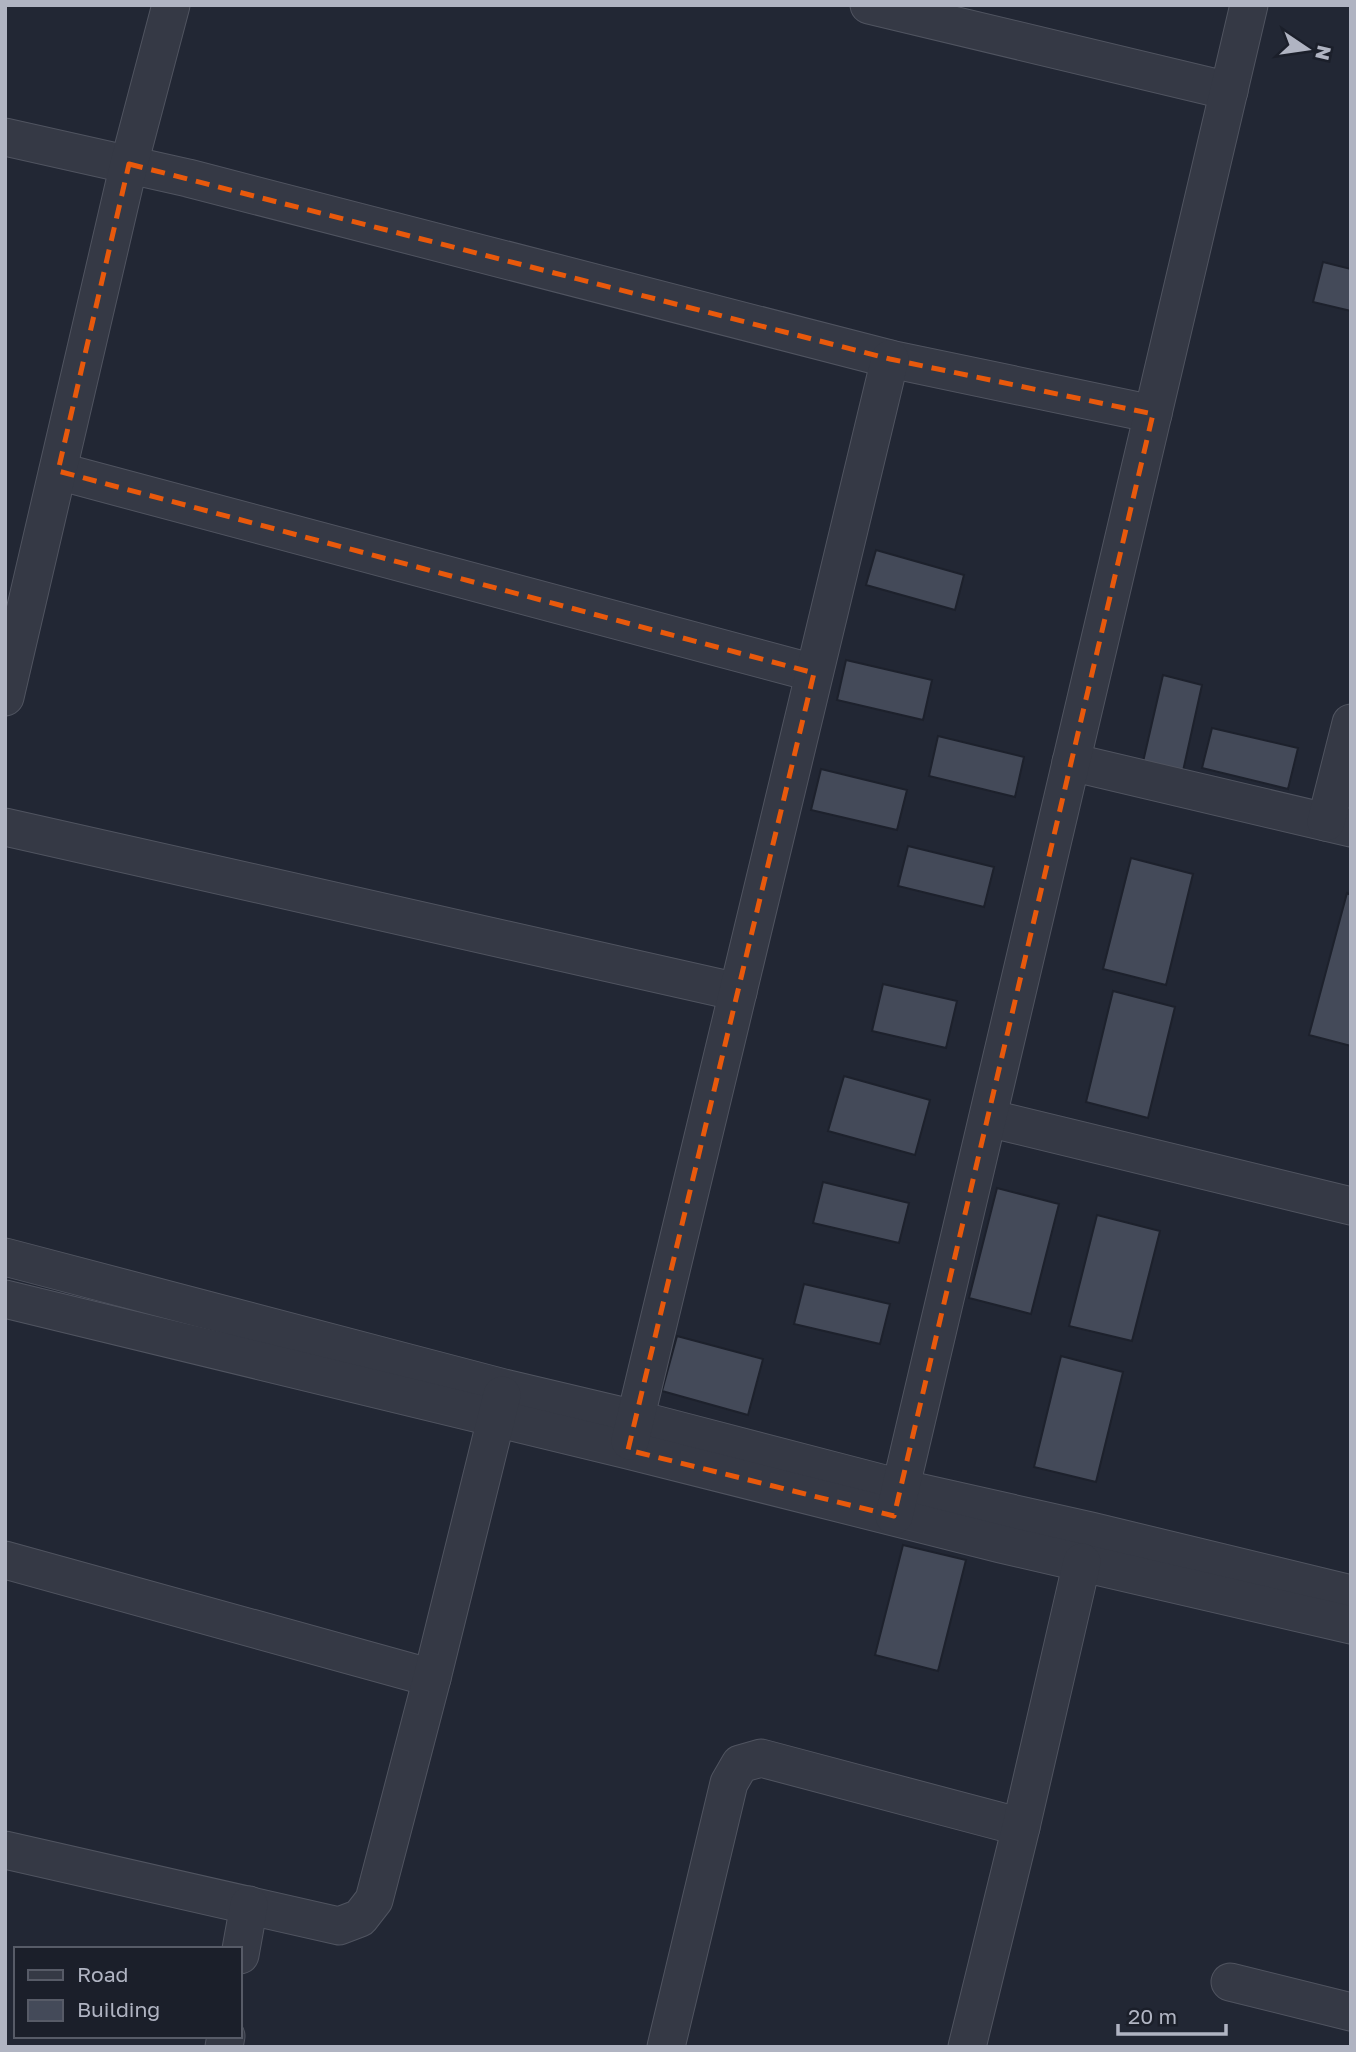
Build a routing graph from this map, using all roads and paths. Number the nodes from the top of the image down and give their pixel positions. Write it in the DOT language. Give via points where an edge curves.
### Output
graph roads {
  1 [pos="171,5"];
  2 [pos="869,5"];
  3 [pos="1249,5"];
  4 [pos="1229,91"];
  5 [pos="5,137"];
  6 [pos="129,164"];
  7 [pos="890,359"];
  8 [pos="1153,414"];
  9 [pos="58,471"];
  10 [pos="814,673"];
  11 [pos="5,697"];
  12 [pos="1351,723"];
  13 [pos="1071,762"];
  14 [pos="1338,825"];
  15 [pos="5,827"];
  16 [pos="738,992"];
  17 [pos="988,1118"];
  18 [pos="1351,1206"];
  19 [pos="5,1256"];
  20 [pos="5,1299"];
  21 [pos="500,1403"];
  22 [pos="631,1434"];
  23 [pos="897,1502"];
  24 [pos="5,1560"];
  25 [pos="1082,1562"];
  26 [pos="1351,1594"];
  27 [pos="1351,1625"];
  28 [pos="432,1678"];
  29 [pos="1021,1827"];
  30 [pos="5,1850"];
  31 [pos="248,1905"];
  32 [pos="241,1947"];
  33 [pos="1230,1982"];
  34 [pos="1351,2012"];
  35 [pos="666,2047"];
  36 [pos="967,2047"];
  1 -- 6 [label="street"];
  2 -- 4 [label="street"];
  3 -- 4 [label="street"];
  4 -- 8 [label="street"];
  5 -- 6 [label="street"];
  6 -- 7 [label="street"];
  6 -- 9 [label="street"];
  7 -- 8 [label="street"];
  7 -- 10 [label="street"];
  8 -- 13 [label="street"];
  9 -- 10 [label="street"];
  9 -- 11 [label="street"];
  10 -- 16 [label="street"];
  12 -- 14 [label="street"];
  13 -- 14 [label="street"];
  13 -- 17 [label="street"];
  15 -- 16 [label="street"];
  16 -- 22 [label="street"];
  17 -- 18 [label="street"];
  17 -- 23 [label="street"];
  19 -- 21 [label="street"];
  20 -- 21 [label="street"];
  21 -- 22 [label="street"];
  21 -- 28 [label="street"];
  22 -- 23 [label="street"];
  23 -- 25 [label="street"];
  23 -- 26 [label="street" via="1091,1531"];
  24 -- 28 [label="street"];
  25 -- 27 [label="street"];
  25 -- 29 [label="street"];
  28 -- 31 [label="street" via="374,1900 360,1919 339,1926"];
  29 -- 35 [label="street" via="761,1758 740,1764 729,1783"];
  29 -- 36 [label="street"];
  30 -- 31 [label="street"];
  31 -- 32 [label="street"];
  33 -- 34 [label="street"];
}
